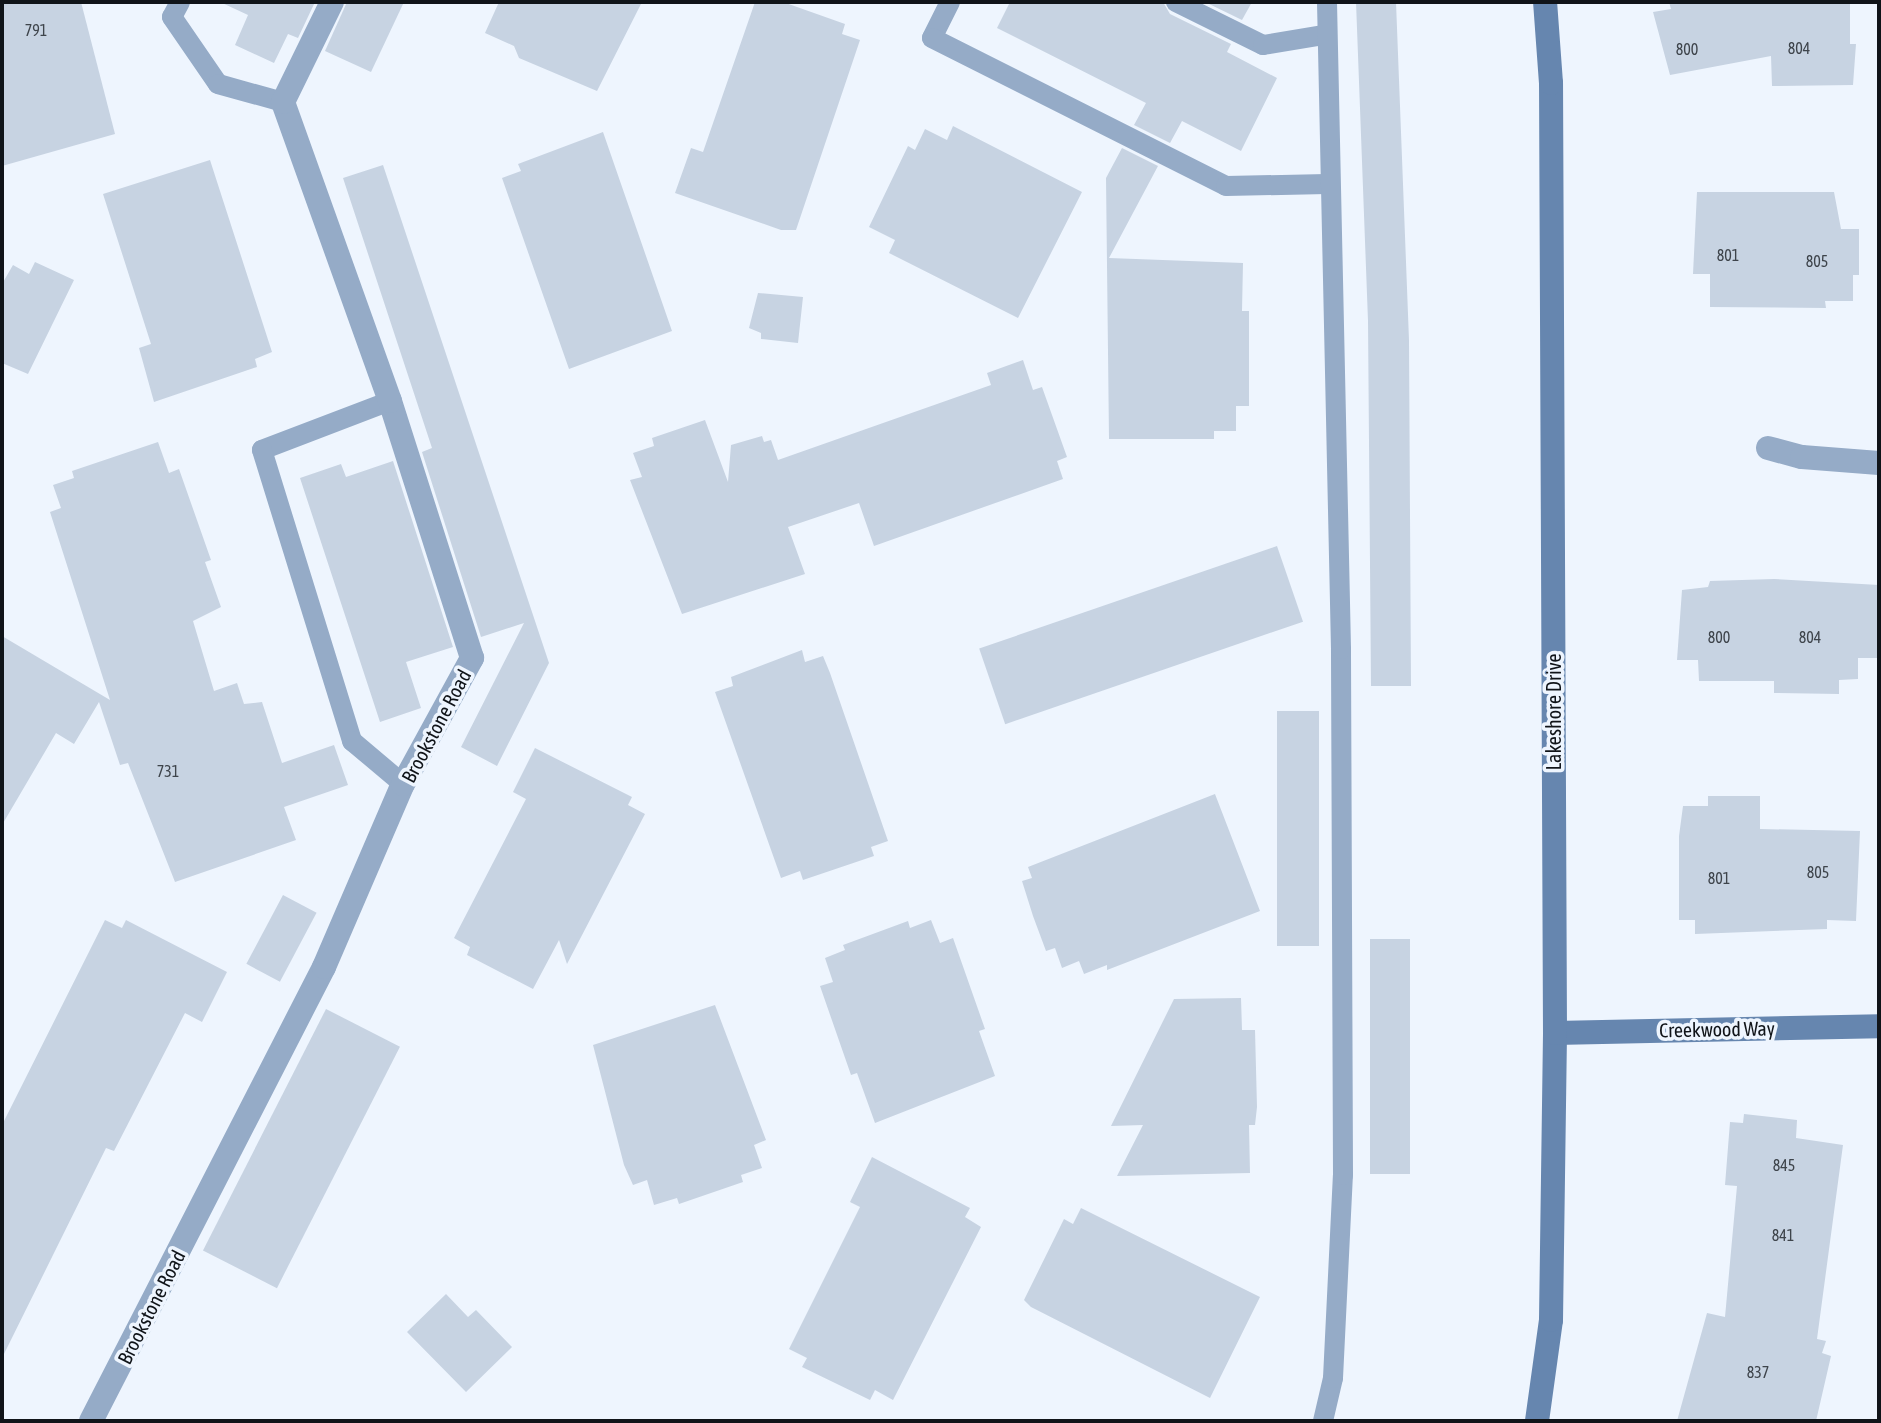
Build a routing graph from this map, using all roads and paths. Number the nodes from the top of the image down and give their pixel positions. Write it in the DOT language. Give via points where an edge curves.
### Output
graph roads {
  1 [pos="180,2"];
  2 [pos="332,2"];
  3 [pos="950,2"];
  4 [pos="1176,2"];
  5 [pos="1327,2"];
  6 [pos="1545,2"];
  7 [pos="1324,35"];
  8 [pos="283,102"];
  9 [pos="1327,184"];
  10 [pos="390,401"];
  11 [pos="1768,448"];
  12 [pos="1879,463"];
  13 [pos="403,784"];
  14 [pos="1879,1026"];
  15 [pos="1555,1033"];
  16 [pos="91,1421"];
  17 [pos="1323,1421"];
  18 [pos="1537,1421"];
  1 -- 8 [label="lane" via="172,17 218,84"];
  2 -- 8 [label="street"];
  3 -- 9 [label="lane" via="932,38 1226,186"];
  4 -- 7 [label="lane" via="1263,45"];
  5 -- 7 [label="lane"];
  6 -- 15 [label="street, Lakeshore Drive" via="1551,83"];
  7 -- 9 [label="lane"];
  8 -- 10 [label="street, Brookstone Road"];
  9 -- 17 [label="lane" via="1341,649 1343,1175 1333,1378"];
  10 -- 13 [label="street, Brookstone Road" via="472,658"];
  10 -- 13 [label="lane" via="262,450 352,741"];
  11 -- 12 [label="street" via="1802,457"];
  13 -- 16 [label="street, Brookstone Road" via="324,967"];
  14 -- 15 [label="street, Creekwood Way"];
  15 -- 18 [label="street, Lakeshore Drive" via="1551,1320"];
}
